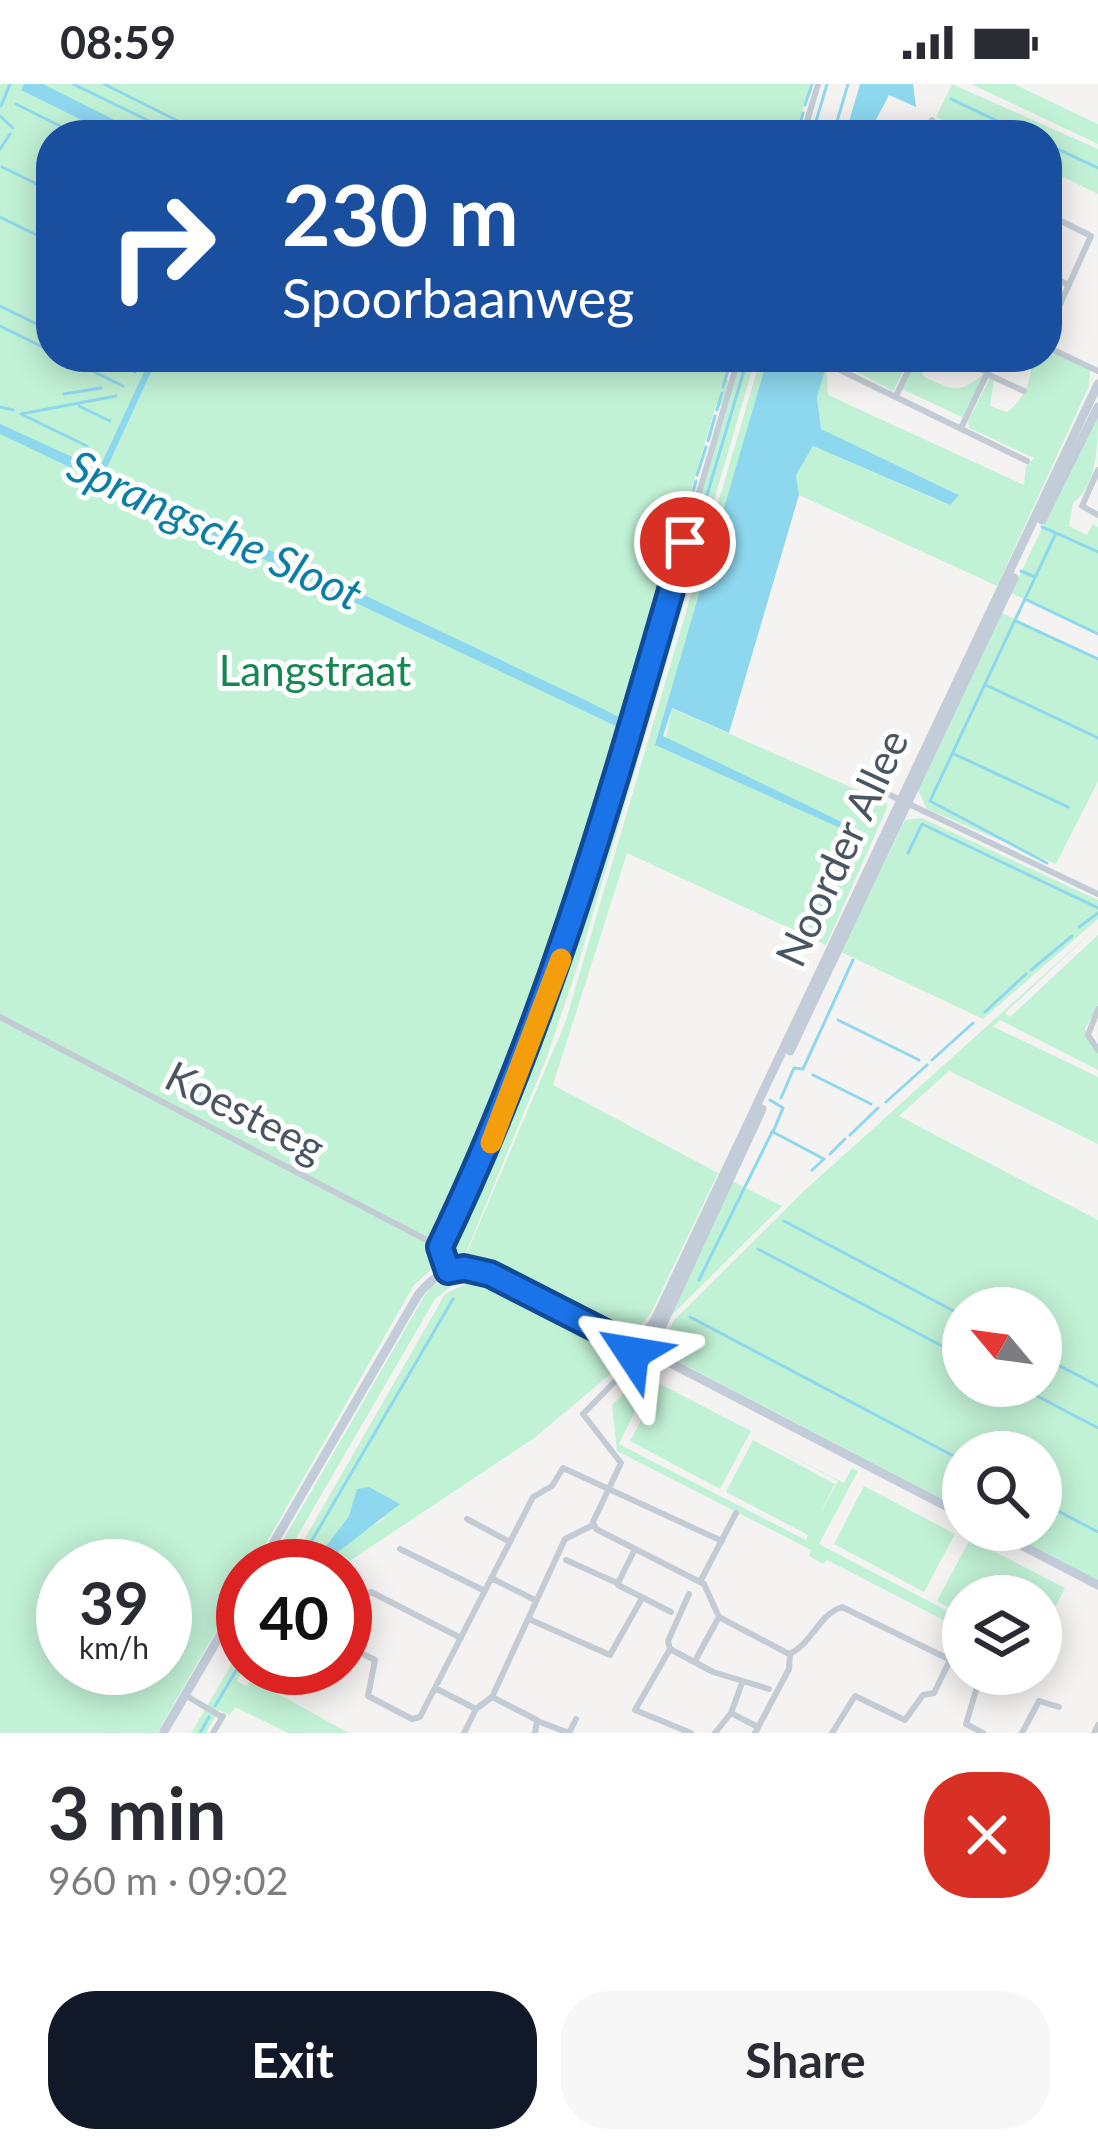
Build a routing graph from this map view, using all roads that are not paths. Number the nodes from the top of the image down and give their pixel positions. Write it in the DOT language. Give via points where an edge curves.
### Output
graph roads {
  1 [pos="818,84"];
  2 [pos="807,120"];
  3 [pos="1062,222"];
  4 [pos="1062,282"];
  5 [pos="1069,285"];
  6 [pos="1062,300"];
  7 [pos="1062,354"];
  8 [pos="1098,371"];
  9 [pos="735,372"];
  10 [pos="845,372"];
  11 [pos="908,372"];
  12 [pos="987,373"];
  13 [pos="1098,384"];
  14 [pos="1024,391"];
  15 [pos="896,396"];
  16 [pos="1098,406"];
  17 [pos="961,428"];
  18 [pos="1027,460"];
  19 [pos="1098,470"];
  20 [pos="1098,515"];
  21 [pos="900,800"];
  22 [pos="1098,894"];
  23 [pos="1098,1009"];
  24 [pos="0,1017"];
  25 [pos="1098,1050"];
  26 [pos="440,1247"];
  27 [pos="448,1271"];
  28 [pos="650,1341"];
  29 [pos="633,1347"];
  30 [pos="657,1356"];
  31 [pos="635,1361"];
  32 [pos="610,1488"];
  33 [pos="942,1504"];
  34 [pos="736,1513"];
  35 [pos="466,1520"];
  36 [pos="592,1525"];
  37 [pos="276,1539"];
  38 [pos="510,1541"];
  39 [pos="722,1541"];
  40 [pos="400,1549"];
  41 [pos="635,1550"];
  42 [pos="1032,1551"];
  43 [pos="566,1560"];
  44 [pos="491,1578"];
  45 [pos="700,1582"];
  46 [pos="618,1583"];
  47 [pos="1098,1585"];
  48 [pos="484,1591"];
  49 [pos="372,1593"];
  50 [pos="689,1594"];
  51 [pos="535,1600"];
  52 [pos="641,1600"];
  53 [pos="671,1612"];
  54 [pos="719,1617"];
  55 [pos="531,1620"];
  56 [pos="460,1638"];
  57 [pos="216,1642"];
  58 [pos="670,1649"];
  59 [pos="790,1654"];
  60 [pos="942,1656"];
  61 [pos="696,1659"];
  62 [pos="942,1676"];
  63 [pos="192,1683"];
  64 [pos="742,1683"];
  65 [pos="437,1689"];
  66 [pos="769,1689"];
  67 [pos="185,1695"];
  68 [pos="368,1695"];
  69 [pos="973,1695"];
  70 [pos="493,1697"];
  71 [pos="1058,1707"];
  72 [pos="476,1709"];
  73 [pos="731,1713"];
  74 [pos="576,1719"];
  75 [pos="539,1722"];
  76 [pos="966,1724"];
  77 [pos="757,1730"];
  78 [pos="163,1733"];
  79 [pos="212,1733"];
  80 [pos="464,1733"];
  81 [pos="535,1733"];
  82 [pos="569,1733"];
  83 [pos="691,1733"];
  84 [pos="715,1733"];
  85 [pos="832,1733"];
  86 [pos="958,1733"];
  87 [pos="983,1733"];
  88 [pos="1022,1733"];
  1 -- 2 [label="street"];
  3 -- 5 [label="street" via="1090,236"];
  4 -- 5 [label="street"];
  5 -- 6 [label="street"];
  7 -- 8 [label="street"];
  9 -- 26 [label="street" via="560,964 504,1113"];
  10 -- 15 [label="street"];
  11 -- 15 [label="street"];
  12 -- 14 [label="street"];
  12 -- 17 [label="street"];
  13 -- 21 [label="street, Noorder Allee"];
  15 -- 17 [label="street"];
  16 -- 21 [label="street, Noorder Allee"];
  17 -- 18 [label="street"];
  19 -- 20 [label="street" via="1082,506"];
  21 -- 22 [label="street"];
  21 -- 28 [label="street, Noorder Allee"];
  23 -- 25 [label="street" via="1088,1035"];
  24 -- 26 [label="street, Koesteeg"];
  26 -- 27 [label="street"];
  27 -- 29 [label="street" via="490,1274"];
  27 -- 37 [label="street" via="418,1294"];
  28 -- 29 [label="street"];
  28 -- 30 [label="street"];
  29 -- 31 [label="street"];
  30 -- 31 [label="street" via="649,1364"];
  30 -- 33 [label="street"];
  31 -- 32 [label="street" via="584,1410 621,1463"];
  32 -- 36 [label="street"];
  32 -- 38 [label="street" via="563,1468 532,1497"];
  32 -- 39 [label="street"];
  34 -- 39 [label="street"];
  35 -- 38 [label="street"];
  36 -- 41 [label="street"];
  36 -- 51 [label="street" via="568,1535"];
  38 -- 44 [label="street"];
  39 -- 45 [label="street"];
  40 -- 48 [label="street"];
  41 -- 45 [label="street"];
  41 -- 46 [label="street"];
  42 -- 47 [label="street"];
  43 -- 46 [label="street"];
  44 -- 48 [label="street"];
  44 -- 51 [label="street"];
  45 -- 54 [label="street"];
  46 -- 52 [label="street"];
  48 -- 56 [label="street"];
  49 -- 56 [label="street"];
  50 -- 58 [label="street"];
  51 -- 55 [label="street"];
  52 -- 53 [label="street"];
  52 -- 55 [label="street" via="610,1655"];
  54 -- 59 [label="street"];
  54 -- 61 [label="street"];
  55 -- 70 [label="street"];
  56 -- 65 [label="street"];
  57 -- 63 [label="street"];
  58 -- 61 [label="street"];
  58 -- 83 [label="street" via="635,1711"];
  59 -- 60 [label="street" via="842,1607"];
  59 -- 77 [label="street"];
  61 -- 64 [label="street"];
  62 -- 85 [label="street" via="905,1720 855,1696"];
  64 -- 66 [label="street"];
  64 -- 73 [label="street"];
  65 -- 68 [label="street" via="412,1719"];
  65 -- 72 [label="street"];
  67 -- 78 [label="street"];
  67 -- 79 [label="street" via="224,1716"];
  69 -- 76 [label="street"];
  70 -- 72 [label="street"];
  70 -- 75 [label="street"];
  71 -- 88 [label="street" via="1039,1701"];
  72 -- 80 [label="street"];
  73 -- 77 [label="street"];
  73 -- 84 [label="street"];
  74 -- 82 [label="street"];
  75 -- 81 [label="street"];
  75 -- 82 [label="street"];
  76 -- 86 [label="street"];
  76 -- 87 [label="street"];
}
